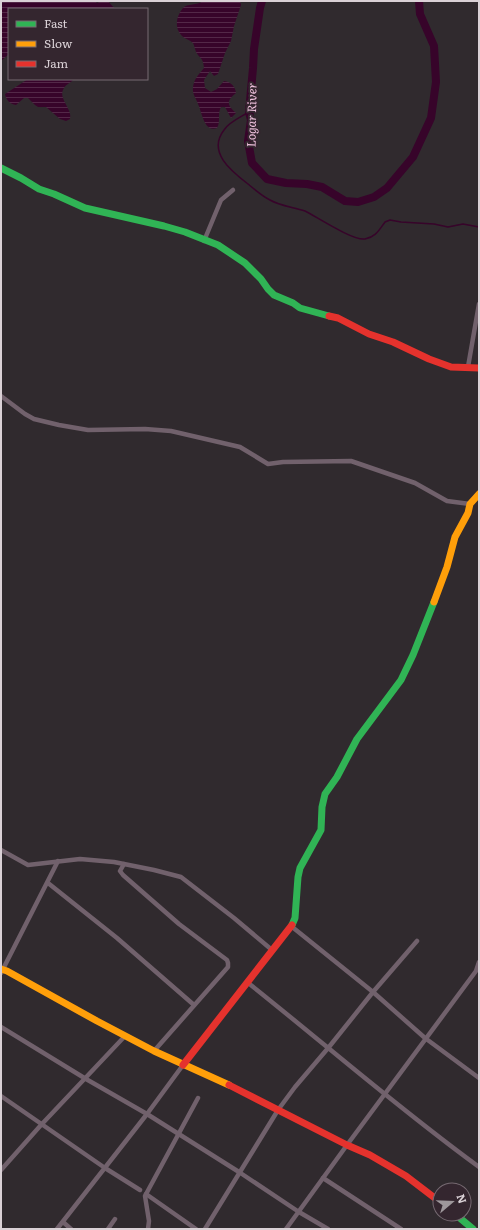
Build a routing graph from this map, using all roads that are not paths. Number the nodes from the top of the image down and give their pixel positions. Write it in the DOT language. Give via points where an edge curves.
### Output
graph roads {
  1 [pos="1,168"];
  2 [pos="233,190"];
  3 [pos="204,241"];
  4 [pos="479,304"];
  5 [pos="468,367"];
  6 [pos="479,368"];
  7 [pos="1,396"];
  8 [pos="479,494"];
  9 [pos="470,504"];
  10 [pos="1,850"];
  11 [pos="58,861"];
  12 [pos="124,864"];
  13 [pos="48,883"];
  14 [pos="291,926"];
  15 [pos="417,941"];
  16 [pos="272,950"];
  17 [pos="479,962"];
  18 [pos="2,971"];
  19 [pos="247,982"];
  20 [pos="373,992"];
  21 [pos="194,1005"];
  22 [pos="1,1027"];
  23 [pos="125,1036"];
  24 [pos="425,1038"];
  25 [pos="329,1047"];
  26 [pos="154,1051"];
  27 [pos="182,1065"];
  28 [pos="479,1078"];
  29 [pos="86,1079"];
  30 [pos="384,1094"];
  31 [pos="1,1096"];
  32 [pos="198,1098"];
  33 [pos="278,1110"];
  34 [pos="147,1114"];
  35 [pos="41,1125"];
  36 [pos="179,1134"];
  37 [pos="347,1145"];
  38 [pos="479,1167"];
  39 [pos="105,1168"];
  40 [pos="1,1170"];
  41 [pos="240,1172"];
  42 [pos="323,1178"];
  43 [pos="140,1190"];
  44 [pos="146,1194"];
  45 [pos="432,1196"];
  46 [pos="299,1212"];
  47 [pos="115,1219"];
  48 [pos="63,1222"];
  49 [pos="465,1222"];
  50 [pos="57,1229"];
  51 [pos="71,1229"];
  52 [pos="108,1229"];
  53 [pos="148,1229"];
  54 [pos="196,1229"];
  55 [pos="204,1229"];
  56 [pos="286,1229"];
  57 [pos="328,1229"];
  58 [pos="401,1229"];
  59 [pos="473,1229"];
  1 -- 3 [label="street" via="39,189 85,208 164,226"];
  2 -- 3 [label="street" via="221,200"];
  3 -- 5 [label="street" via="218,245 236,257 254,272 274,295 300,308 338,318 369,334 451,367"];
  4 -- 5 [label="street"];
  5 -- 6 [label="street"];
  7 -- 9 [label="street" via="34,418 59,425 88,430 171,431 240,447 268,464 351,461 414,483 446,501"];
  8 -- 9 [label="street"];
  9 -- 14 [label="street" via="455,537 425,627 401,680 357,740 325,794 321,830 300,868 295,918"];
  10 -- 11 [label="street" via="28,865"];
  11 -- 12 [label="street" via="80,859"];
  11 -- 13 [label="street"];
  12 -- 16 [label="street" via="181,877"];
  12 -- 21 [label="street" via="120,871 123,875 228,963"];
  13 -- 18 [label="street"];
  13 -- 21 [label="street" via="117,938"];
  14 -- 16 [label="street"];
  14 -- 20 [label="street"];
  15 -- 20 [label="street"];
  16 -- 19 [label="street"];
  17 -- 24 [label="street" via="476,971"];
  18 -- 23 [label="street"];
  19 -- 25 [label="street"];
  19 -- 27 [label="street"];
  20 -- 24 [label="street"];
  20 -- 25 [label="street"];
  21 -- 26 [label="street"];
  22 -- 29 [label="street"];
  23 -- 26 [label="street"];
  23 -- 29 [label="street"];
  24 -- 28 [label="street"];
  24 -- 30 [label="street"];
  25 -- 30 [label="street"];
  25 -- 33 [label="street"];
  26 -- 27 [label="street"];
  27 -- 33 [label="street"];
  27 -- 34 [label="street"];
  29 -- 34 [label="street"];
  29 -- 35 [label="street"];
  30 -- 37 [label="street"];
  30 -- 38 [label="street"];
  31 -- 35 [label="street"];
  32 -- 36 [label="street"];
  33 -- 37 [label="street"];
  33 -- 41 [label="street"];
  34 -- 36 [label="street"];
  34 -- 39 [label="street"];
  35 -- 39 [label="street"];
  35 -- 40 [label="street"];
  36 -- 41 [label="street"];
  36 -- 44 [label="street"];
  37 -- 42 [label="street"];
  37 -- 45 [label="street" via="406,1176"];
  39 -- 43 [label="street"];
  39 -- 48 [label="street"];
  41 -- 46 [label="street"];
  41 -- 55 [label="street"];
  42 -- 46 [label="street"];
  42 -- 58 [label="street"];
  44 -- 53 [label="street"];
  44 -- 54 [label="street"];
  46 -- 56 [label="street"];
  46 -- 57 [label="street"];
  47 -- 52 [label="street"];
  48 -- 50 [label="street"];
  48 -- 51 [label="street"];
  49 -- 59 [label="street"];
}
